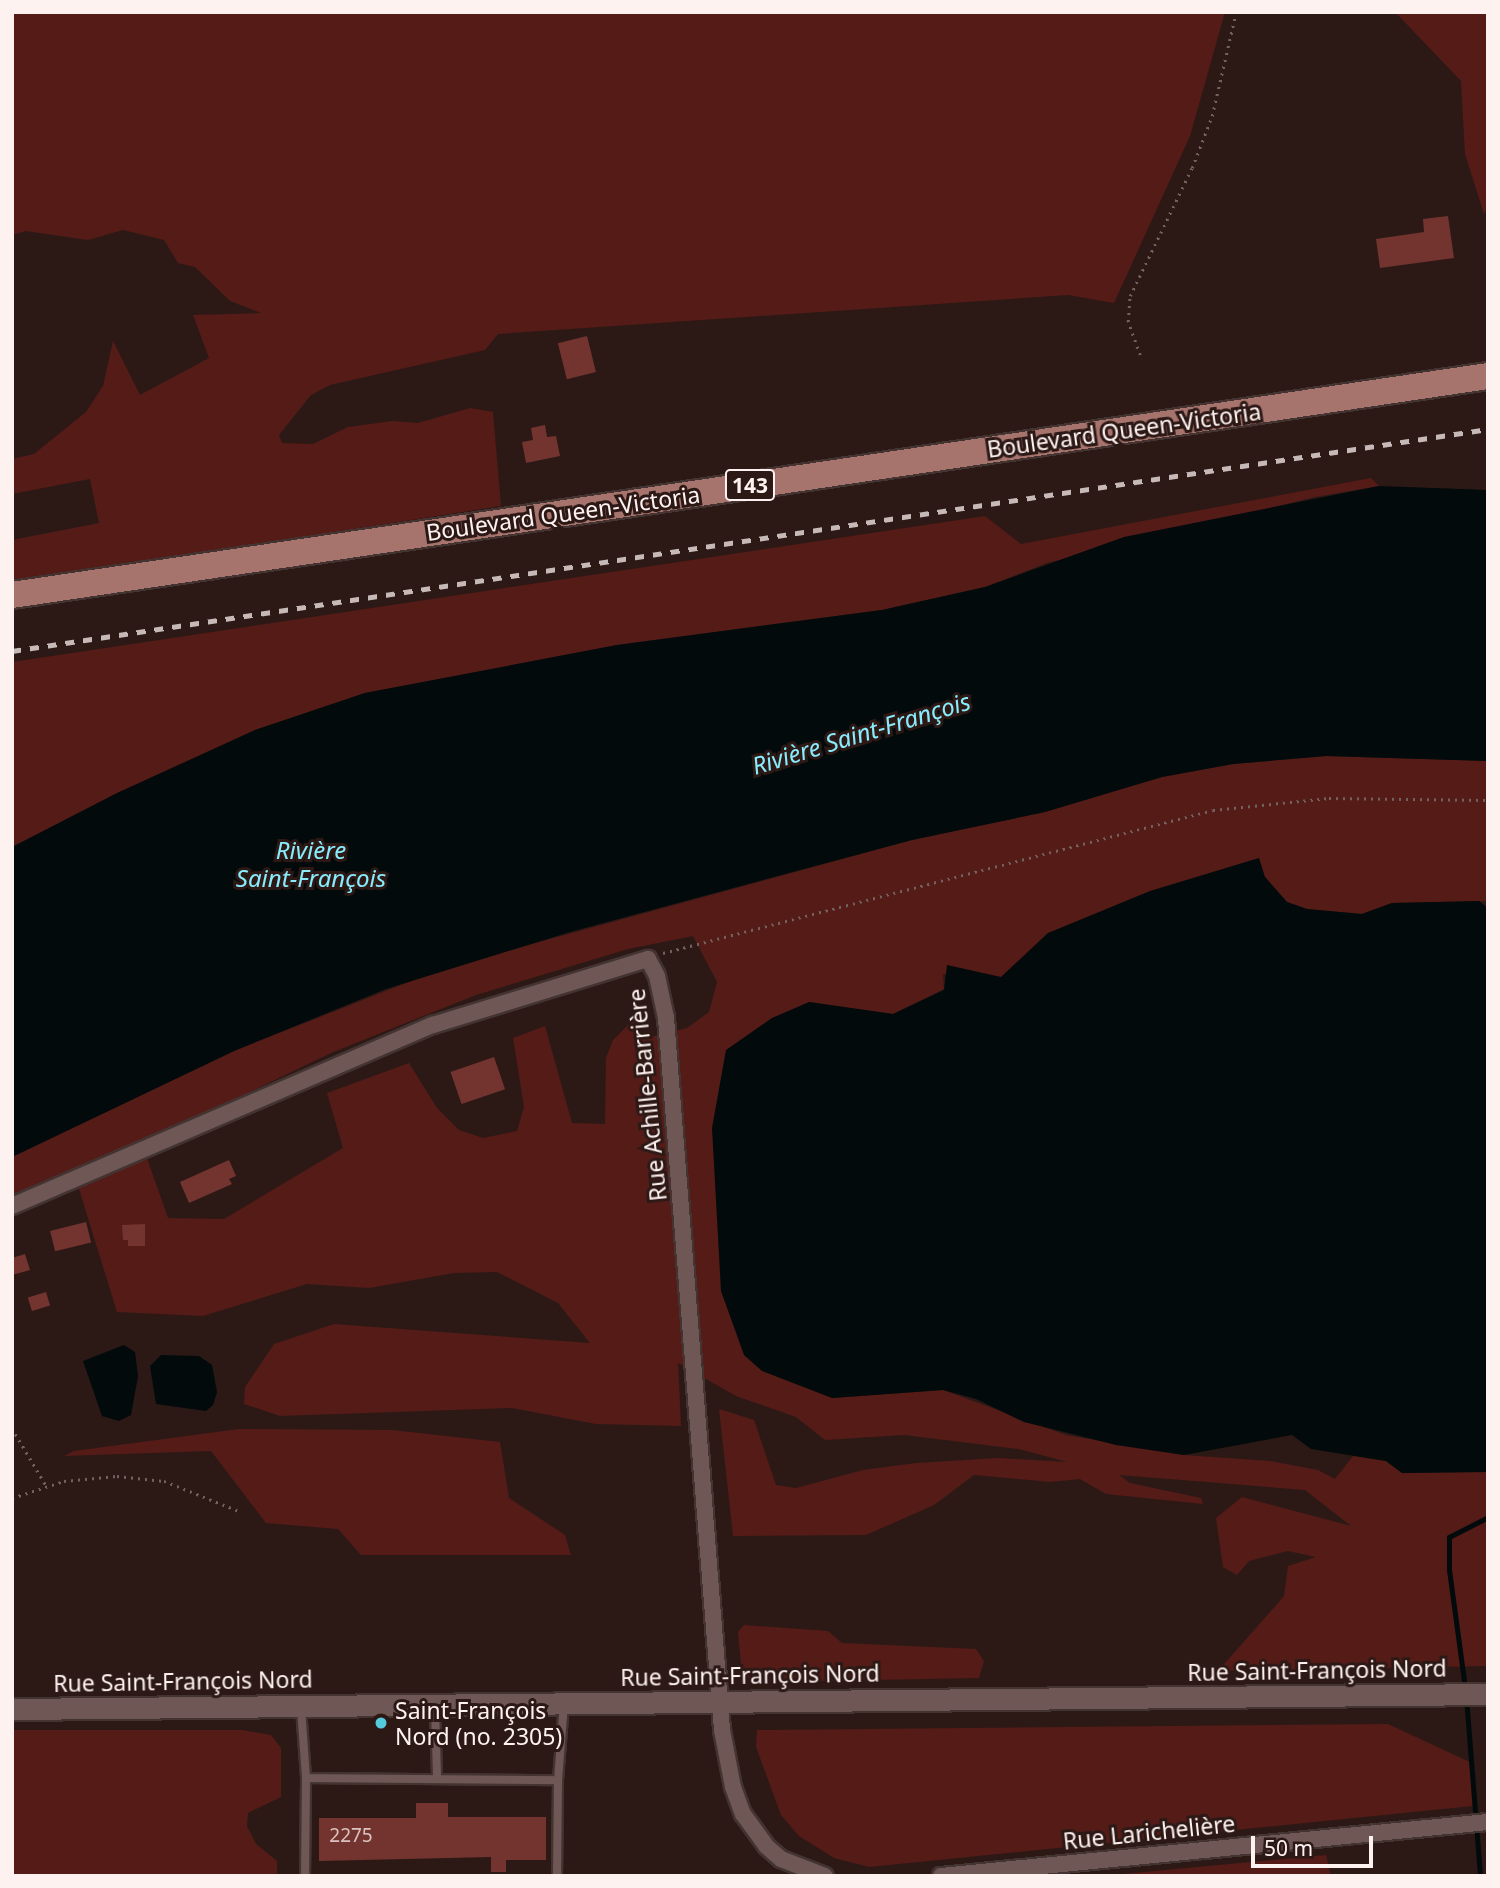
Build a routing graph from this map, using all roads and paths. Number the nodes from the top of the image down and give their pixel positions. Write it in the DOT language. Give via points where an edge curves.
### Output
graph roads {
  1 [pos="1236,12"];
  2 [pos="1140,355"];
  3 [pos="1488,376"];
  4 [pos="12,595"];
  5 [pos="1488,800"];
  6 [pos="648,959"];
  7 [pos="12,1206"];
  8 [pos="12,1428"];
  9 [pos="47,1486"];
  10 [pos="12,1498"];
  11 [pos="239,1511"];
  12 [pos="1488,1694"];
  13 [pos="720,1701"];
  14 [pos="564,1703"];
  15 [pos="301,1705"];
  16 [pos="435,1705"];
  17 [pos="12,1709"];
  18 [pos="437,1777"];
  19 [pos="306,1778"];
  20 [pos="558,1780"];
  21 [pos="1488,1822"];
  22 [pos="305,1876"];
  23 [pos="557,1876"];
  24 [pos="825,1876"];
  25 [pos="941,1876"];
  1 -- 2 [label="path" via="1212,116 1130,296 1128,322"];
  3 -- 4 [label="main road, Boulevard Queen-Victoria / 143"];
  5 -- 6 [label="path" via="1329,798 1213,810"];
  6 -- 7 [label="street, Rue Achille-Barrière" via="433,1025"];
  6 -- 13 [label="street, Rue Achille-Barrière" via="657,976 666,1018"];
  8 -- 9 [label="path"];
  9 -- 10 [label="path"];
  9 -- 11 [label="path" via="117,1476 164,1481"];
  12 -- 13 [label="street, Rue Saint-François Nord"];
  13 -- 14 [label="street, Rue Saint-François Nord"];
  13 -- 24 [label="street" via="733,1787 743,1814 781,1859"];
  14 -- 16 [label="street, Rue Saint-François Nord"];
  14 -- 20 [label="lane"];
  15 -- 16 [label="street, Rue Saint-François Nord"];
  15 -- 17 [label="street, Rue Saint-François Nord"];
  15 -- 19 [label="lane"];
  16 -- 18 [label="lane"];
  18 -- 19 [label="lane"];
  18 -- 20 [label="lane"];
  19 -- 22 [label="lane"];
  20 -- 23 [label="lane"];
  21 -- 25 [label="street, Rue Larichelière"];
}
